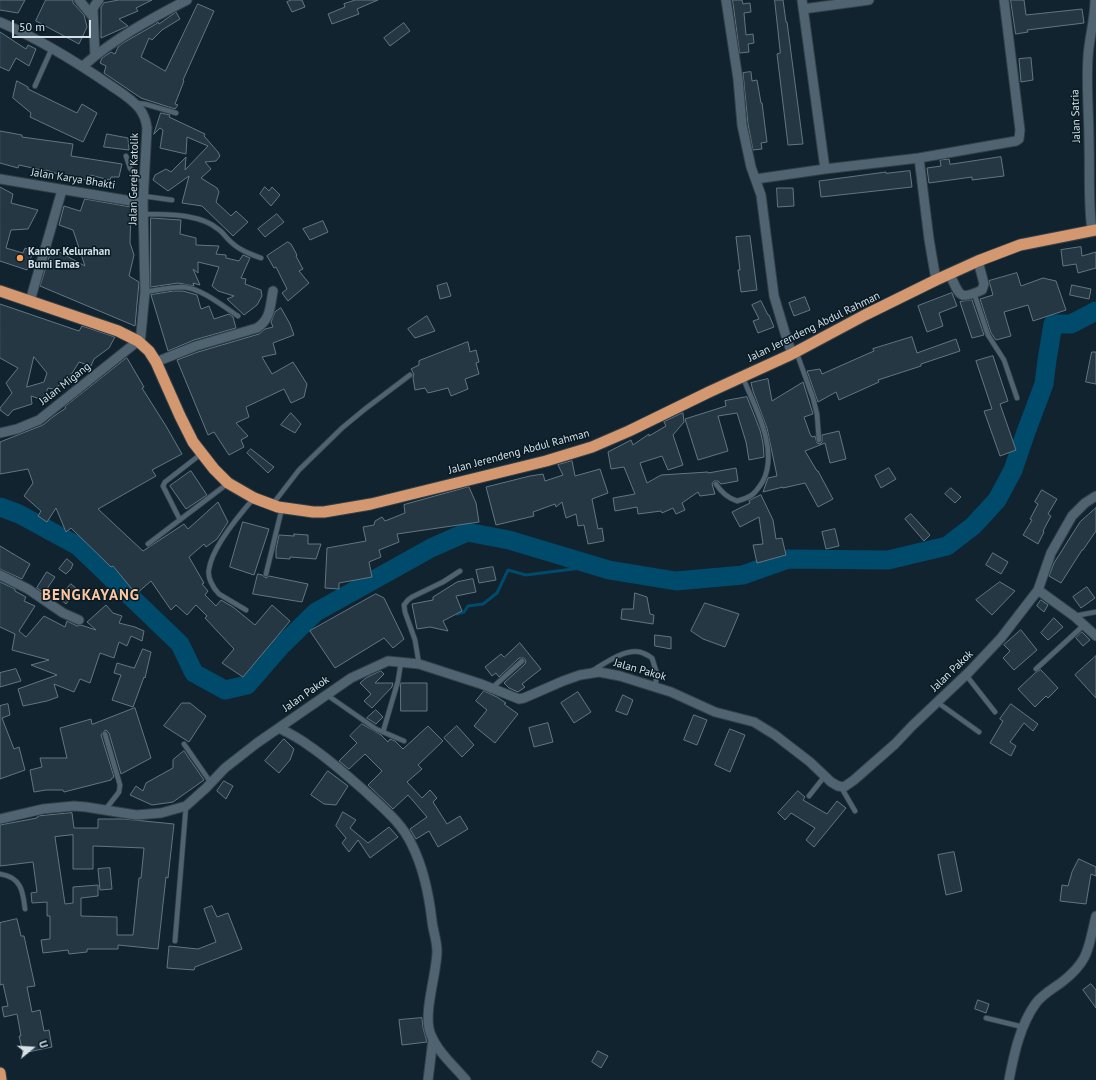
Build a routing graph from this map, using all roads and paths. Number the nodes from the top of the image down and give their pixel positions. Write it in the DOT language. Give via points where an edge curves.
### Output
graph roads {
  1 [pos="79,0"];
  2 [pos="99,0"];
  3 [pos="726,0"];
  4 [pos="869,0"];
  5 [pos="1004,0"];
  6 [pos="1095,0"];
  7 [pos="184,1"];
  8 [pos="803,4"];
  9 [pos="93,17"];
  10 [pos="0,22"];
  11 [pos="52,48"];
  12 [pos="94,56"];
  13 [pos="83,66"];
  14 [pos="35,86"];
  15 [pos="135,103"];
  16 [pos="176,113"];
  17 [pos="126,156"];
  18 [pos="919,158"];
  19 [pos="825,169"];
  20 [pos="0,179"];
  21 [pos="756,179"];
  22 [pos="144,184"];
  23 [pos="62,190"];
  24 [pos="143,199"];
  25 [pos="172,200"];
  26 [pos="144,214"];
  27 [pos="1094,231"];
  28 [pos="261,258"];
  29 [pos="978,261"];
  30 [pos="950,275"];
  31 [pos="936,280"];
  32 [pos="0,291"];
  33 [pos="272,291"];
  34 [pos="145,292"];
  35 [pos="974,293"];
  36 [pos="30,301"];
  37 [pos="238,316"];
  38 [pos="139,343"];
  39 [pos="794,353"];
  40 [pos="156,362"];
  41 [pos="410,375"];
  42 [pos="742,376"];
  43 [pos="1017,398"];
  44 [pos="0,434"];
  45 [pos="819,440"];
  46 [pos="201,454"];
  47 [pos="228,483"];
  48 [pos="716,484"];
  49 [pos="1096,496"];
  50 [pos="254,498"];
  51 [pos="277,506"];
  52 [pos="180,520"];
  53 [pos="148,544"];
  54 [pos="460,571"];
  55 [pos="266,574"];
  56 [pos="0,575"];
  57 [pos="1038,590"];
  58 [pos="246,610"];
  59 [pos="1096,612"];
  60 [pos="1074,616"];
  61 [pos="79,620"];
  62 [pos="1084,624"];
  63 [pos="1096,636"];
  64 [pos="522,661"];
  65 [pos="401,662"];
  66 [pos="423,665"];
  67 [pos="1036,670"];
  68 [pos="589,673"];
  69 [pos="966,675"];
  70 [pos="655,687"];
  71 [pos="492,688"];
  72 [pos="327,695"];
  73 [pos="937,702"];
  74 [pos="995,712"];
  75 [pos="279,728"];
  76 [pos="383,732"];
  77 [pos="979,732"];
  78 [pos="105,734"];
  79 [pos="404,742"];
  80 [pos="184,744"];
  81 [pos="824,777"];
  82 [pos="211,782"];
  83 [pos="841,787"];
  84 [pos="809,796"];
  85 [pos="186,806"];
  86 [pos="105,810"];
  87 [pos="855,811"];
  88 [pos="0,819"];
  89 [pos="0,874"];
  90 [pos="25,909"];
  91 [pos="1096,919"];
  92 [pos="175,941"];
  93 [pos="986,1018"];
  94 [pos="1023,1027"];
  95 [pos="433,1039"];
  96 [pos="0,1073"];
  97 [pos="1,1080"];
  98 [pos="428,1080"];
  99 [pos="466,1080"];
  100 [pos="1009,1080"];
  1 -- 9 [label="street"];
  2 -- 9 [label="street" via="95,4"];
  3 -- 21 [label="street" via="742,125"];
  4 -- 8 [label="street"];
  5 -- 18 [label="street" via="1019,139 1016,142"];
  6 -- 27 [label="street, Jalan Satria" via="1087,76 1089,206"];
  7 -- 12 [label="street"];
  8 -- 19 [label="street"];
  9 -- 12 [label="street"];
  10 -- 11 [label="street, Jalan Gereja Katolik"];
  11 -- 13 [label="street, Jalan Gereja Katolik"];
  11 -- 14 [label="lane"];
  12 -- 13 [label="street"];
  13 -- 15 [label="street, Jalan Gereja Katolik"];
  15 -- 16 [label="lane"];
  15 -- 22 [label="street, Jalan Gereja Katolik" via="144,116 147,128"];
  17 -- 22 [label="lane" via="130,168"];
  18 -- 19 [label="street"];
  18 -- 31 [label="street"];
  19 -- 21 [label="street"];
  20 -- 23 [label="street, Jalan Karya Bhakti"];
  21 -- 39 [label="street" via="762,201 774,296"];
  22 -- 24 [label="street, Jalan Gereja Katolik"];
  23 -- 24 [label="street, Jalan Karya Bhakti"];
  23 -- 36 [label="street"];
  24 -- 25 [label="lane"];
  24 -- 26 [label="street, Jalan Gereja Katolik"];
  26 -- 28 [label="lane" via="200,220 219,229 230,242 242,250"];
  26 -- 34 [label="street, Jalan Gereja Katolik"];
  27 -- 29 [label="highway, Jalan Jerendeng Abdul Rahman" via="1020,245"];
  29 -- 30 [label="highway, Jalan Jerendeng Abdul Rahman"];
  29 -- 35 [label="street" via="984,284 982,290"];
  30 -- 31 [label="highway, Jalan Jerendeng Abdul Rahman"];
  30 -- 35 [label="street" via="959,293 964,297"];
  31 -- 39 [label="highway, Jalan Jerendeng Abdul Rahman"];
  32 -- 36 [label="highway, Jalan Jerendeng Abdul Rahman"];
  33 -- 40 [label="street" via="267,317 256,328 196,346"];
  34 -- 37 [label="lane" via="183,287 193,289"];
  34 -- 38 [label="street, Jalan Gereja Katolik"];
  35 -- 43 [label="lane" via="988,335 1004,360"];
  36 -- 38 [label="highway, Jalan Jerendeng Abdul Rahman" via="118,331"];
  38 -- 40 [label="highway, Jalan Jerendeng Abdul Rahman"];
  38 -- 44 [label="street, Jalan Migang" via="39,420"];
  39 -- 42 [label="highway, Jalan Jerendeng Abdul Rahman"];
  39 -- 45 [label="lane" via="813,398"];
  40 -- 46 [label="highway, Jalan Jerendeng Abdul Rahman" via="180,416"];
  41 -- 51 [label="lane" via="342,428 299,470"];
  42 -- 48 [label="lane" via="765,434 768,469 757,491 745,499 737,501 730,498"];
  42 -- 51 [label="highway, Jalan Jerendeng Abdul Rahman" via="629,431 592,447 546,461 352,508 313,512"];
  46 -- 47 [label="highway, Jalan Jerendeng Abdul Rahman"];
  46 -- 52 [label="lane" via="163,486"];
  47 -- 50 [label="highway, Jalan Jerendeng Abdul Rahman"];
  47 -- 52 [label="lane"];
  49 -- 57 [label="street, Jalan Pakok" via="1077,510 1063,530 1051,553"];
  50 -- 51 [label="highway, Jalan Jerendeng Abdul Rahman"];
  50 -- 58 [label="lane" via="234,522 208,570 215,591"];
  51 -- 55 [label="lane"];
  52 -- 53 [label="lane"];
  54 -- 66 [label="lane" via="412,597 404,605"];
  56 -- 61 [label="street"];
  57 -- 60 [label="street"];
  57 -- 69 [label="street, Jalan Pakok" via="1001,638"];
  59 -- 60 [label="lane"];
  60 -- 62 [label="street"];
  62 -- 63 [label="street"];
  62 -- 67 [label="lane"];
  64 -- 71 [label="lane"];
  65 -- 66 [label="street, Jalan Pakok"];
  65 -- 72 [label="street, Jalan Pakok" via="384,662 351,678"];
  65 -- 76 [label="lane"];
  66 -- 71 [label="street, Jalan Pakok"];
  68 -- 70 [label="street, Jalan Pakok" via="620,676"];
  68 -- 70 [label="lane" via="619,656 641,652 652,658 657,674"];
  68 -- 71 [label="street, Jalan Pakok" via="522,699"];
  69 -- 73 [label="street, Jalan Pakok"];
  69 -- 74 [label="lane"];
  70 -- 81 [label="street, Jalan Pakok" via="711,711 745,719 764,727 810,762"];
  72 -- 75 [label="street, Jalan Pakok"];
  72 -- 76 [label="lane"];
  73 -- 77 [label="lane"];
  73 -- 83 [label="street, Jalan Pakok" via="874,763 846,786"];
  75 -- 82 [label="street, Jalan Pakok" via="225,768"];
  75 -- 95 [label="street" via="307,744 350,778 393,817 412,844 428,893 437,950 428,1020"];
  76 -- 79 [label="lane"];
  78 -- 86 [label="lane" via="120,785 119,792"];
  80 -- 82 [label="lane"];
  81 -- 83 [label="street, Jalan Pakok"];
  81 -- 84 [label="lane"];
  82 -- 85 [label="street, Jalan Pakok"];
  83 -- 87 [label="lane"];
  85 -- 86 [label="street, Jalan Pakok" via="161,813 136,815"];
  85 -- 92 [label="lane"];
  86 -- 88 [label="street, Jalan Pakok" via="74,806 43,809"];
  89 -- 90 [label="lane" via="8,875 19,882 24,895"];
  91 -- 94 [label="street" via="1082,962 1038,1001"];
  93 -- 94 [label="lane"];
  94 -- 100 [label="street"];
  95 -- 98 [label="street"];
  95 -- 99 [label="street"];
  96 -- 97 [label="highway"];
}
